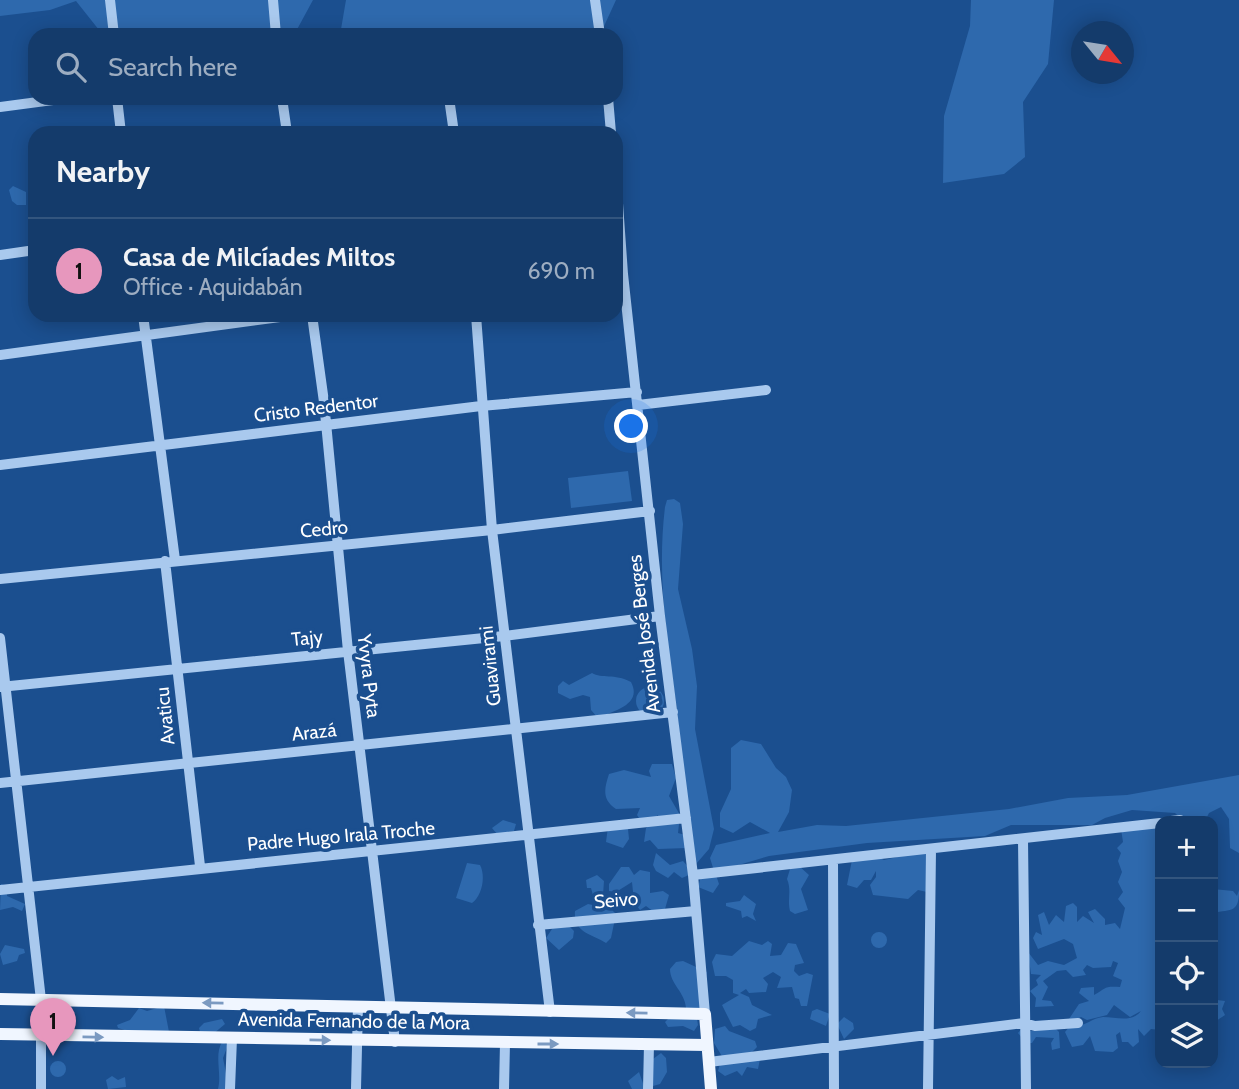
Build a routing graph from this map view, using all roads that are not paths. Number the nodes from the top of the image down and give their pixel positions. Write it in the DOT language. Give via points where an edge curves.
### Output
graph roads {
  1 [pos="110,0"];
  2 [pos="272,0"];
  3 [pos="595,0"];
  4 [pos="113,28"];
  5 [pos="275,28"];
  6 [pos="599,28"];
  7 [pos="28,103"];
  8 [pos="118,105"];
  9 [pos="283,105"];
  10 [pos="450,105"];
  11 [pos="609,105"];
  12 [pos="0,107"];
  13 [pos="120,126"];
  14 [pos="286,126"];
  15 [pos="453,126"];
  16 [pos="610,126"];
  17 [pos="28,251"];
  18 [pos="0,255"];
  19 [pos="623,294"];
  20 [pos="144,322"];
  21 [pos="243,322"];
  22 [pos="313,322"];
  23 [pos="476,322"];
  24 [pos="146,335"];
  25 [pos="0,355"];
  26 [pos="766,390"];
  27 [pos="638,392"];
  28 [pos="638,405"];
  29 [pos="481,406"];
  30 [pos="326,425"];
  31 [pos="159,445"];
  32 [pos="0,465"];
  33 [pos="650,511"];
  34 [pos="492,530"];
  35 [pos="337,545"];
  36 [pos="170,560"];
  37 [pos="0,579"];
  38 [pos="660,616"];
  39 [pos="504,636"];
  40 [pos="0,638"];
  41 [pos="348,651"];
  42 [pos="178,669"];
  43 [pos="3,687"];
  44 [pos="673,712"];
  45 [pos="515,730"];
  46 [pos="360,746"];
  47 [pos="188,762"];
  48 [pos="16,781"];
  49 [pos="0,782"];
  50 [pos="686,818"];
  51 [pos="1155,824"];
  52 [pos="527,835"];
  53 [pos="1023,840"];
  54 [pos="930,850"];
  55 [pos="373,851"];
  56 [pos="833,860"];
  57 [pos="200,866"];
  58 [pos="693,875"];
  59 [pos="28,887"];
  60 [pos="0,890"];
  61 [pos="696,911"];
  62 [pos="538,925"];
  63 [pos="0,999"];
  64 [pos="41,1000"];
  65 [pos="358,1006"];
  66 [pos="389,1007"];
  67 [pos="550,1012"];
  68 [pos="705,1014"];
  69 [pos="1024,1023"];
  70 [pos="1078,1023"];
  71 [pos="928,1033"];
  72 [pos="0,1034"];
  73 [pos="41,1036"];
  74 [pos="232,1038"];
  75 [pos="358,1041"];
  76 [pos="395,1042"];
  77 [pos="505,1043"];
  78 [pos="649,1044"];
  79 [pos="707,1045"];
  80 [pos="834,1045"];
  81 [pos="709,1062"];
  82 [pos="41,1089"];
  83 [pos="230,1089"];
  84 [pos="356,1089"];
  85 [pos="504,1089"];
  86 [pos="648,1089"];
  87 [pos="711,1089"];
  88 [pos="834,1089"];
  89 [pos="928,1089"];
  90 [pos="1026,1089"];
  1 -- 4 [label="street"];
  2 -- 5 [label="street"];
  3 -- 6 [label="street"];
  7 -- 12 [label="street"];
  8 -- 13 [label="street"];
  9 -- 14 [label="street"];
  10 -- 15 [label="street"];
  11 -- 16 [label="street"];
  17 -- 18 [label="street"];
  19 -- 27 [label="street, Avenida José Berges"];
  20 -- 24 [label="street, Avaticu"];
  21 -- 24 [label="street"];
  22 -- 30 [label="street, Yvyra Pyta"];
  23 -- 29 [label="street, Guavirami"];
  24 -- 25 [label="street"];
  24 -- 31 [label="street, Avaticu"];
  26 -- 28 [label="street"];
  27 -- 28 [label="street, Avenida José Berges"];
  27 -- 29 [label="street, Cristo Redentor"];
  28 -- 33 [label="street, Avenida José Berges"];
  29 -- 30 [label="street, Cristo Redentor"];
  29 -- 34 [label="street, Guavirami"];
  30 -- 31 [label="street, Cristo Redentor"];
  30 -- 35 [label="street, Yvyra Pyta"];
  31 -- 32 [label="street, Cristo Redentor"];
  31 -- 36 [label="street, Avaticu"];
  33 -- 34 [label="street, Cedro"];
  33 -- 38 [label="street, Avenida José Berges"];
  34 -- 35 [label="street, Cedro"];
  34 -- 39 [label="street, Guavirami"];
  35 -- 36 [label="street, Cedro"];
  35 -- 41 [label="street, Yvyra Pyta"];
  36 -- 37 [label="street, Cedro"];
  36 -- 42 [label="street, Avaticu"];
  38 -- 39 [label="street, Tajy"];
  38 -- 44 [label="street, Avenida José Berges"];
  39 -- 41 [label="street, Tajy"];
  39 -- 45 [label="street, Guavirami"];
  40 -- 43 [label="street"];
  41 -- 42 [label="street, Tajy"];
  41 -- 46 [label="street, Yvyra Pyta"];
  42 -- 43 [label="street, Tajy"];
  42 -- 47 [label="street, Avaticu"];
  43 -- 48 [label="street"];
  44 -- 45 [label="street, Arazá"];
  44 -- 50 [label="street, Avenida José Berges"];
  45 -- 46 [label="street, Arazá"];
  45 -- 52 [label="street, Guavirami"];
  46 -- 47 [label="street, Arazá"];
  46 -- 55 [label="street, Yvyra Pyta"];
  47 -- 48 [label="street, Arazá"];
  47 -- 57 [label="street, Avaticu"];
  48 -- 49 [label="street, Arazá"];
  48 -- 59 [label="street"];
  50 -- 52 [label="street, Padre Hugo Irala Troche"];
  50 -- 58 [label="street, Avenida José Berges"];
  51 -- 53 [label="street"];
  52 -- 55 [label="street, Padre Hugo Irala Troche"];
  52 -- 62 [label="street, Guavirami"];
  53 -- 54 [label="street"];
  53 -- 69 [label="street"];
  54 -- 56 [label="street"];
  54 -- 71 [label="street"];
  55 -- 57 [label="street, Padre Hugo Irala Troche"];
  55 -- 66 [label="street, Yvyra Pyta"];
  56 -- 58 [label="street"];
  56 -- 80 [label="street"];
  57 -- 59 [label="street, Padre Hugo Irala Troche"];
  58 -- 61 [label="street, Avenida José Berges"];
  59 -- 60 [label="street, Padre Hugo Irala Troche"];
  59 -- 64 [label="street"];
  61 -- 62 [label="street, Seivo"];
  61 -- 68 [label="street, Avenida José Berges"];
  62 -- 67 [label="street, Guavirami"];
  63 -- 64 [label="main road, Avenida Fernando de la Mora"];
  65 -- 64 [label="main road, Avenida Fernando de la Mora, one-way"];
  64 -- 73 [label="street"];
  65 -- 66 [label="main road, Avenida Fernando de la Mora"];
  65 -- 75 [label="street"];
  66 -- 67 [label="main road, Avenida Fernando de la Mora"];
  66 -- 76 [label="street, Yvyra Pyta"];
  68 -- 67 [label="main road, Avenida Fernando de la Mora, one-way"];
  68 -- 79 [label="main road, Avenida José Berges"];
  69 -- 70 [label="street"];
  69 -- 71 [label="street"];
  69 -- 90 [label="street"];
  71 -- 80 [label="street"];
  71 -- 89 [label="street"];
  72 -- 73 [label="main road, Avenida Fernando de la Mora"];
  73 -- 74 [label="main road, Avenida Fernando de la Mora, one-way"];
  73 -- 82 [label="street"];
  74 -- 75 [label="main road, Avenida Fernando de la Mora, one-way"];
  74 -- 83 [label="street"];
  75 -- 76 [label="main road, Avenida Fernando de la Mora"];
  75 -- 84 [label="street"];
  76 -- 77 [label="main road, Avenida Fernando de la Mora"];
  77 -- 78 [label="main road, Avenida Fernando de la Mora, one-way"];
  77 -- 85 [label="street"];
  78 -- 79 [label="main road, Avenida Fernando de la Mora"];
  78 -- 86 [label="street"];
  79 -- 81 [label="main road, Avenida José Berges"];
  80 -- 81 [label="street"];
  80 -- 88 [label="street"];
  81 -- 87 [label="main road, Avenida José Berges"];
}
